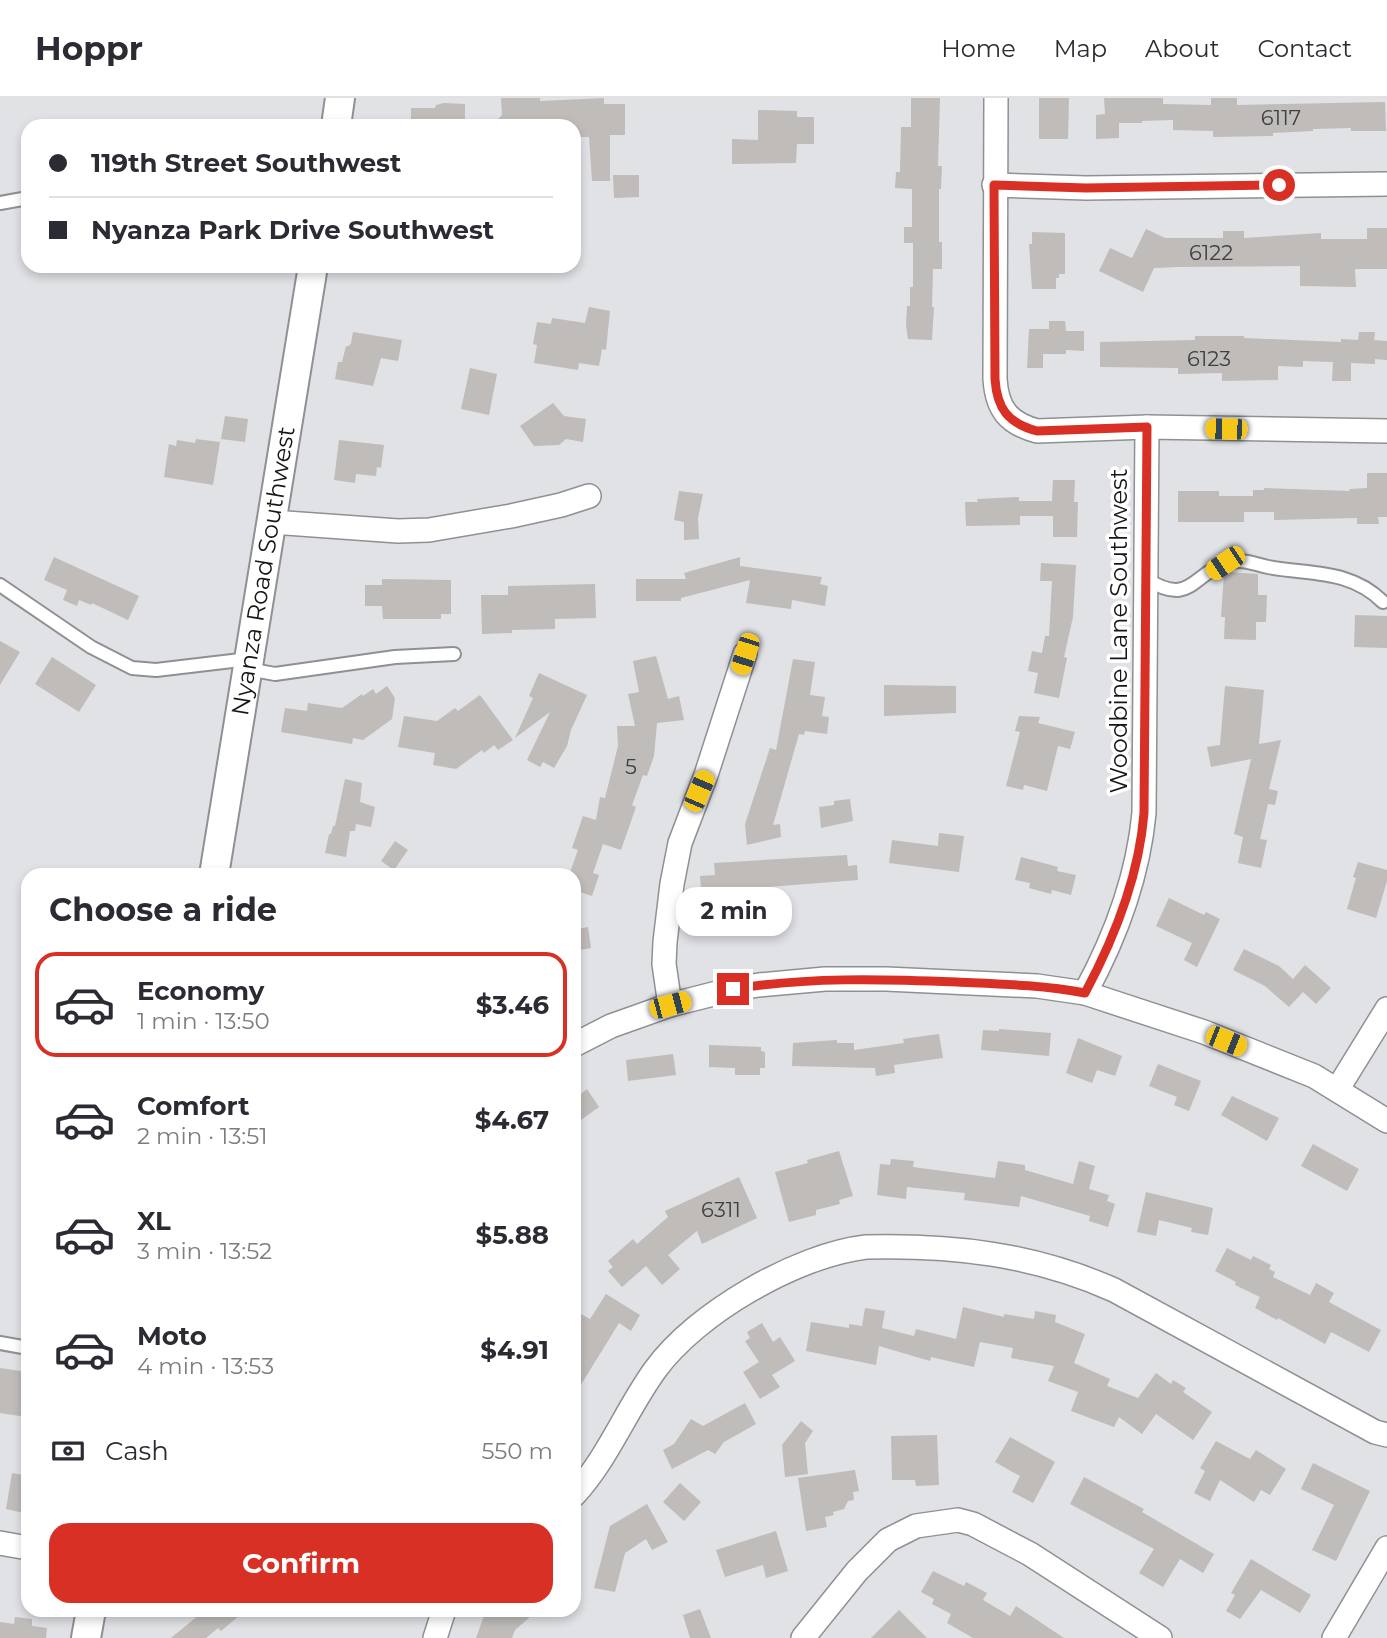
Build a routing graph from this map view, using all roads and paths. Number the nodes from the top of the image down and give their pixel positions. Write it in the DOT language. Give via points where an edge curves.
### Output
graph roads {
  1 [pos="340,98"];
  2 [pos="996,98"];
  3 [pos="337,119"];
  4 [pos="1387,184"];
  5 [pos="994,185"];
  6 [pos="21,199"];
  7 [pos="0,203"];
  8 [pos="312,273"];
  9 [pos="1147,427"];
  10 [pos="1387,431"];
  11 [pos="589,496"];
  12 [pos="272,522"];
  13 [pos="1146,579"];
  14 [pos="0,585"];
  15 [pos="1383,602"];
  16 [pos="454,654"];
  17 [pos="745,654"];
  18 [pos="248,664"];
  19 [pos="215,868"];
  20 [pos="1085,993"];
  21 [pos="670,1005"];
  22 [pos="1387,1009"];
  23 [pos="581,1041"];
  24 [pos="1337,1090"];
  25 [pos="1387,1122"];
  26 [pos="0,1343"];
  27 [pos="21,1347"];
  28 [pos="1387,1435"];
  29 [pos="581,1486"];
  30 [pos="0,1542"];
  31 [pos="21,1546"];
  32 [pos="1387,1548"];
  33 [pos="90,1617"];
  34 [pos="442,1617"];
  35 [pos="86,1638"];
  36 [pos="435,1638"];
  37 [pos="803,1638"];
  38 [pos="1160,1638"];
  39 [pos="1334,1638"];
  1 -- 3 [label="street"];
  2 -- 5 [label="street"];
  4 -- 5 [label="street"];
  5 -- 9 [label="street" via="995,379 1002,409 1022,427 1037,431"];
  6 -- 7 [label="lane"];
  8 -- 12 [label="street, Nyanza Road Southwest"];
  9 -- 10 [label="street"];
  9 -- 13 [label="street, Woodbine Lane Southwest"];
  11 -- 12 [label="street" via="429,530"];
  12 -- 18 [label="street, Nyanza Road Southwest"];
  13 -- 15 [label="lane" via="1174,590 1190,587 1225,563 1244,560 1330,575 1372,591"];
  13 -- 20 [label="street, Woodbine Lane Southwest" via="1142,838 1132,883"];
  14 -- 18 [label="lane" via="91,647 132,668"];
  16 -- 18 [label="lane" via="395,657 275,674"];
  17 -- 21 [label="street" via="680,843 665,942"];
  18 -- 19 [label="street, Nyanza Road Southwest"];
  20 -- 21 [label="street" via="1037,986 825,979 733,989"];
  20 -- 24 [label="street" via="1204,1032 1314,1076"];
  21 -- 23 [label="street"];
  22 -- 24 [label="street"];
  24 -- 25 [label="street"];
  26 -- 27 [label="lane"];
  28 -- 29 [label="street" via="1089,1279 1018,1258 961,1249 866,1247 790,1269 738,1297 680,1342 654,1371"];
  30 -- 31 [label="street"];
  32 -- 39 [label="street"];
  33 -- 35 [label="street"];
  34 -- 36 [label="street"];
  37 -- 38 [label="street" via="888,1540 916,1526 958,1520 1030,1554"];
}
